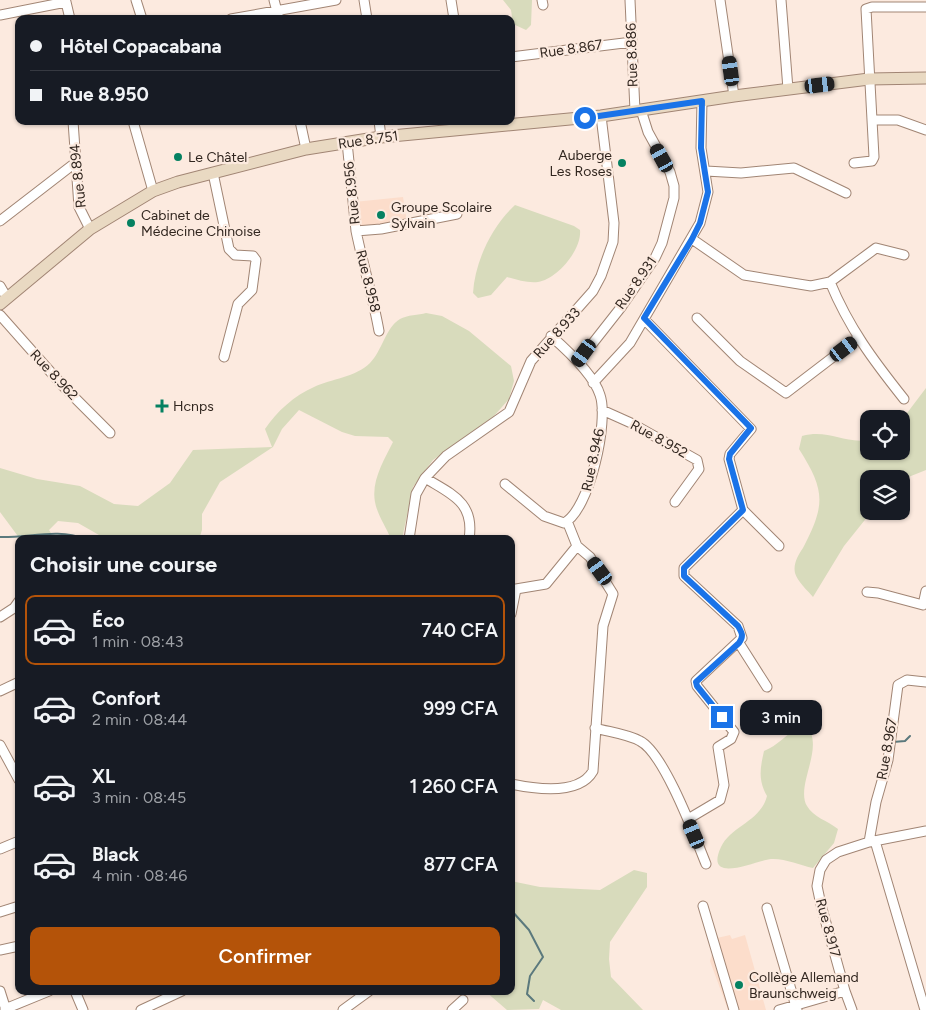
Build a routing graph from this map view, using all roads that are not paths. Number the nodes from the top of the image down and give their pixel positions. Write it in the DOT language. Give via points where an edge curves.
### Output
graph roads {
  1 [pos="136,0"];
  2 [pos="336,0"];
  3 [pos="364,0"];
  4 [pos="451,0"];
  5 [pos="630,0"];
  6 [pos="720,0"];
  7 [pos="781,0"];
  8 [pos="65,1"];
  9 [pos="276,4"];
  10 [pos="865,5"];
  11 [pos="926,7"];
  12 [pos="0,15"];
  13 [pos="69,15"];
  14 [pos="139,15"];
  15 [pos="243,15"];
  16 [pos="366,15"];
  17 [pos="453,15"];
  18 [pos="632,42"];
  19 [pos="515,57"];
  20 [pos="926,78"];
  21 [pos="869,79"];
  22 [pos="788,89"];
  23 [pos="734,96"];
  24 [pos="702,101"];
  25 [pos="638,110"];
  26 [pos="601,116"];
  27 [pos="872,120"];
  28 [pos="515,122"];
  29 [pos="73,125"];
  30 [pos="134,125"];
  31 [pos="301,125"];
  32 [pos="379,125"];
  33 [pos="470,125"];
  34 [pos="926,130"];
  35 [pos="380,137"];
  36 [pos="347,142"];
  37 [pos="306,149"];
  38 [pos="75,163"];
  39 [pos="854,163"];
  40 [pos="706,171"];
  41 [pos="213,173"];
  42 [pos="153,191"];
  43 [pos="846,193"];
  44 [pos="456,214"];
  45 [pos="0,221"];
  46 [pos="90,229"];
  47 [pos="356,231"];
  48 [pos="692,239"];
  49 [pos="904,255"];
  50 [pos="830,282"];
  51 [pos="0,286"];
  52 [pos="4,301"];
  53 [pos="0,315"];
  54 [pos="644,318"];
  55 [pos="697,318"];
  56 [pos="379,332"];
  57 [pos="552,336"];
  58 [pos="858,338"];
  59 [pos="224,357"];
  60 [pos="578,362"];
  61 [pos="593,383"];
  62 [pos="904,399"];
  63 [pos="602,410"];
  64 [pos="110,433"];
  65 [pos="425,478"];
  66 [pos="506,484"];
  67 [pos="675,502"];
  68 [pos="743,510"];
  69 [pos="568,521"];
  70 [pos="410,535"];
  71 [pos="470,535"];
  72 [pos="577,546"];
  73 [pos="778,546"];
  74 [pos="515,589"];
  75 [pos="926,591"];
  76 [pos="867,592"];
  77 [pos="15,607"];
  78 [pos="0,617"];
  79 [pos="739,643"];
  80 [pos="926,682"];
  81 [pos="15,684"];
  82 [pos="767,687"];
  83 [pos="0,691"];
  84 [pos="596,728"];
  85 [pos="0,745"];
  86 [pos="15,773"];
  87 [pos="515,784"];
  88 [pos="688,820"];
  89 [pos="926,831"];
  90 [pos="872,841"];
  91 [pos="15,843"];
  92 [pos="0,849"];
  93 [pos="706,864"];
  94 [pos="703,906"];
  95 [pos="15,907"];
  96 [pos="767,908"];
  97 [pos="0,912"];
  98 [pos="15,947"];
  99 [pos="0,950"];
  100 [pos="0,991"];
  101 [pos="845,991"];
  102 [pos="40,995"];
  103 [pos="77,995"];
  104 [pos="173,995"];
  105 [pos="363,995"];
  106 [pos="463,1000"];
  107 [pos="797,1008"];
  108 [pos="5,1009"];
  109 [pos="84,1010"];
  110 [pos="141,1010"];
  111 [pos="343,1010"];
  112 [pos="452,1010"];
  113 [pos="734,1010"];
  114 [pos="779,1010"];
  115 [pos="852,1010"];
  116 [pos="924,1010"];
  1 -- 14 [label="street"];
  2 -- 9 [label="street"];
  3 -- 16 [label="street"];
  4 -- 17 [label="street"];
  5 -- 18 [label="street, Rue 8.886"];
  6 -- 23 [label="street"];
  7 -- 22 [label="street"];
  8 -- 12 [label="street"];
  8 -- 13 [label="street"];
  9 -- 15 [label="street"];
  10 -- 11 [label="street"];
  10 -- 21 [label="street"];
  18 -- 19 [label="street, Rue 8.867"];
  18 -- 25 [label="street, Rue 8.886"];
  20 -- 21 [label="main road, Rue 8.751"];
  21 -- 22 [label="main road, Rue 8.751"];
  21 -- 27 [label="street"];
  22 -- 23 [label="main road, Rue 8.751"];
  23 -- 24 [label="main road, Rue 8.751"];
  24 -- 25 [label="main road, Rue 8.751"];
  24 -- 40 [label="street" via="701,148"];
  25 -- 26 [label="main road, Rue 8.751"];
  25 -- 60 [label="street, Rue 8.931" via="670,172 674,198 655,258"];
  26 -- 28 [label="main road, Rue 8.751"];
  26 -- 57 [label="street, Rue 8.933" via="613,210 613,242 593,291"];
  27 -- 34 [label="street" via="898,120"];
  27 -- 39 [label="street" via="873,160"];
  29 -- 38 [label="street, Rue 8.894"];
  30 -- 42 [label="street"];
  31 -- 37 [label="street"];
  32 -- 35 [label="street"];
  33 -- 35 [label="main road, Rue 8.751"];
  35 -- 36 [label="main road, Rue 8.751"];
  36 -- 37 [label="main road, Rue 8.751"];
  36 -- 47 [label="street, Rue 8.956"];
  37 -- 41 [label="main road, Rue 8.751"];
  38 -- 45 [label="street"];
  38 -- 46 [label="street, Rue 8.894" via="79,207"];
  40 -- 43 [label="street" via="741,173 794,168"];
  40 -- 48 [label="street" via="708,192"];
  41 -- 42 [label="main road, Rue 8.751"];
  41 -- 59 [label="street" via="229,250 235,255 254,256 256,260 252,290 238,304"];
  42 -- 46 [label="main road, Rue 8.751"];
  44 -- 47 [label="street, Rue 8.956" via="391,228"];
  46 -- 52 [label="main road, Rue 8.751"];
  47 -- 56 [label="street, Rue 8.958"];
  48 -- 50 [label="street" via="748,276 811,286"];
  48 -- 54 [label="street"];
  49 -- 50 [label="street" via="876,248"];
  50 -- 58 [label="street" via="843,314"];
  51 -- 52 [label="street"];
  53 -- 64 [label="street, Rue 8.962"];
  54 -- 61 [label="street" via="621,355"];
  54 -- 68 [label="street" via="751,428 729,459"];
  55 -- 58 [label="street" via="740,361 786,394"];
  57 -- 60 [label="street, Rue 8.946"];
  57 -- 65 [label="street, Rue 8.933" via="531,361 509,412 446,456"];
  58 -- 62 [label="street"];
  60 -- 61 [label="street, Rue 8.946"];
  61 -- 63 [label="street, Rue 8.946" via="600,393"];
  63 -- 67 [label="street, Rue 8.952" via="697,460 699,469"];
  63 -- 69 [label="street, Rue 8.946" via="590,484 579,508"];
  65 -- 70 [label="street, Rue 8.933" via="416,494"];
  65 -- 71 [label="street" via="464,504 471,526"];
  66 -- 69 [label="street" via="544,516 558,523"];
  68 -- 73 [label="street"];
  68 -- 79 [label="street" via="683,572 738,626 742,638"];
  69 -- 72 [label="street"];
  72 -- 74 [label="street" via="546,584"];
  72 -- 84 [label="street" via="590,557 613,594 603,626"];
  75 -- 76 [label="street" via="922,604"];
  77 -- 78 [label="street"];
  79 -- 82 [label="street"];
  79 -- 88 [label="street" via="696,682 734,732 731,739 718,747 724,785 720,800"];
  80 -- 90 [label="street, Rue 8.967" via="907,680 898,685"];
  81 -- 83 [label="street"];
  84 -- 87 [label="street" via="593,771 582,783 564,788"];
  84 -- 88 [label="street" via="640,741 656,756"];
  85 -- 86 [label="street"];
  88 -- 93 [label="street"];
  89 -- 90 [label="street, Rue 8.917"];
  90 -- 101 [label="street, Rue 8.917" via="838,852 826,860 817,886"];
  90 -- 116 [label="street"];
  91 -- 92 [label="street"];
  94 -- 113 [label="street"];
  95 -- 97 [label="street"];
  96 -- 107 [label="street"];
  98 -- 99 [label="street"];
  100 -- 108 [label="street"];
  101 -- 107 [label="street"];
  101 -- 115 [label="street, Rue 8.917"];
  102 -- 108 [label="street"];
  103 -- 109 [label="street"];
  104 -- 110 [label="street"];
  105 -- 111 [label="street"];
  106 -- 112 [label="street"];
  107 -- 114 [label="street"];
}
